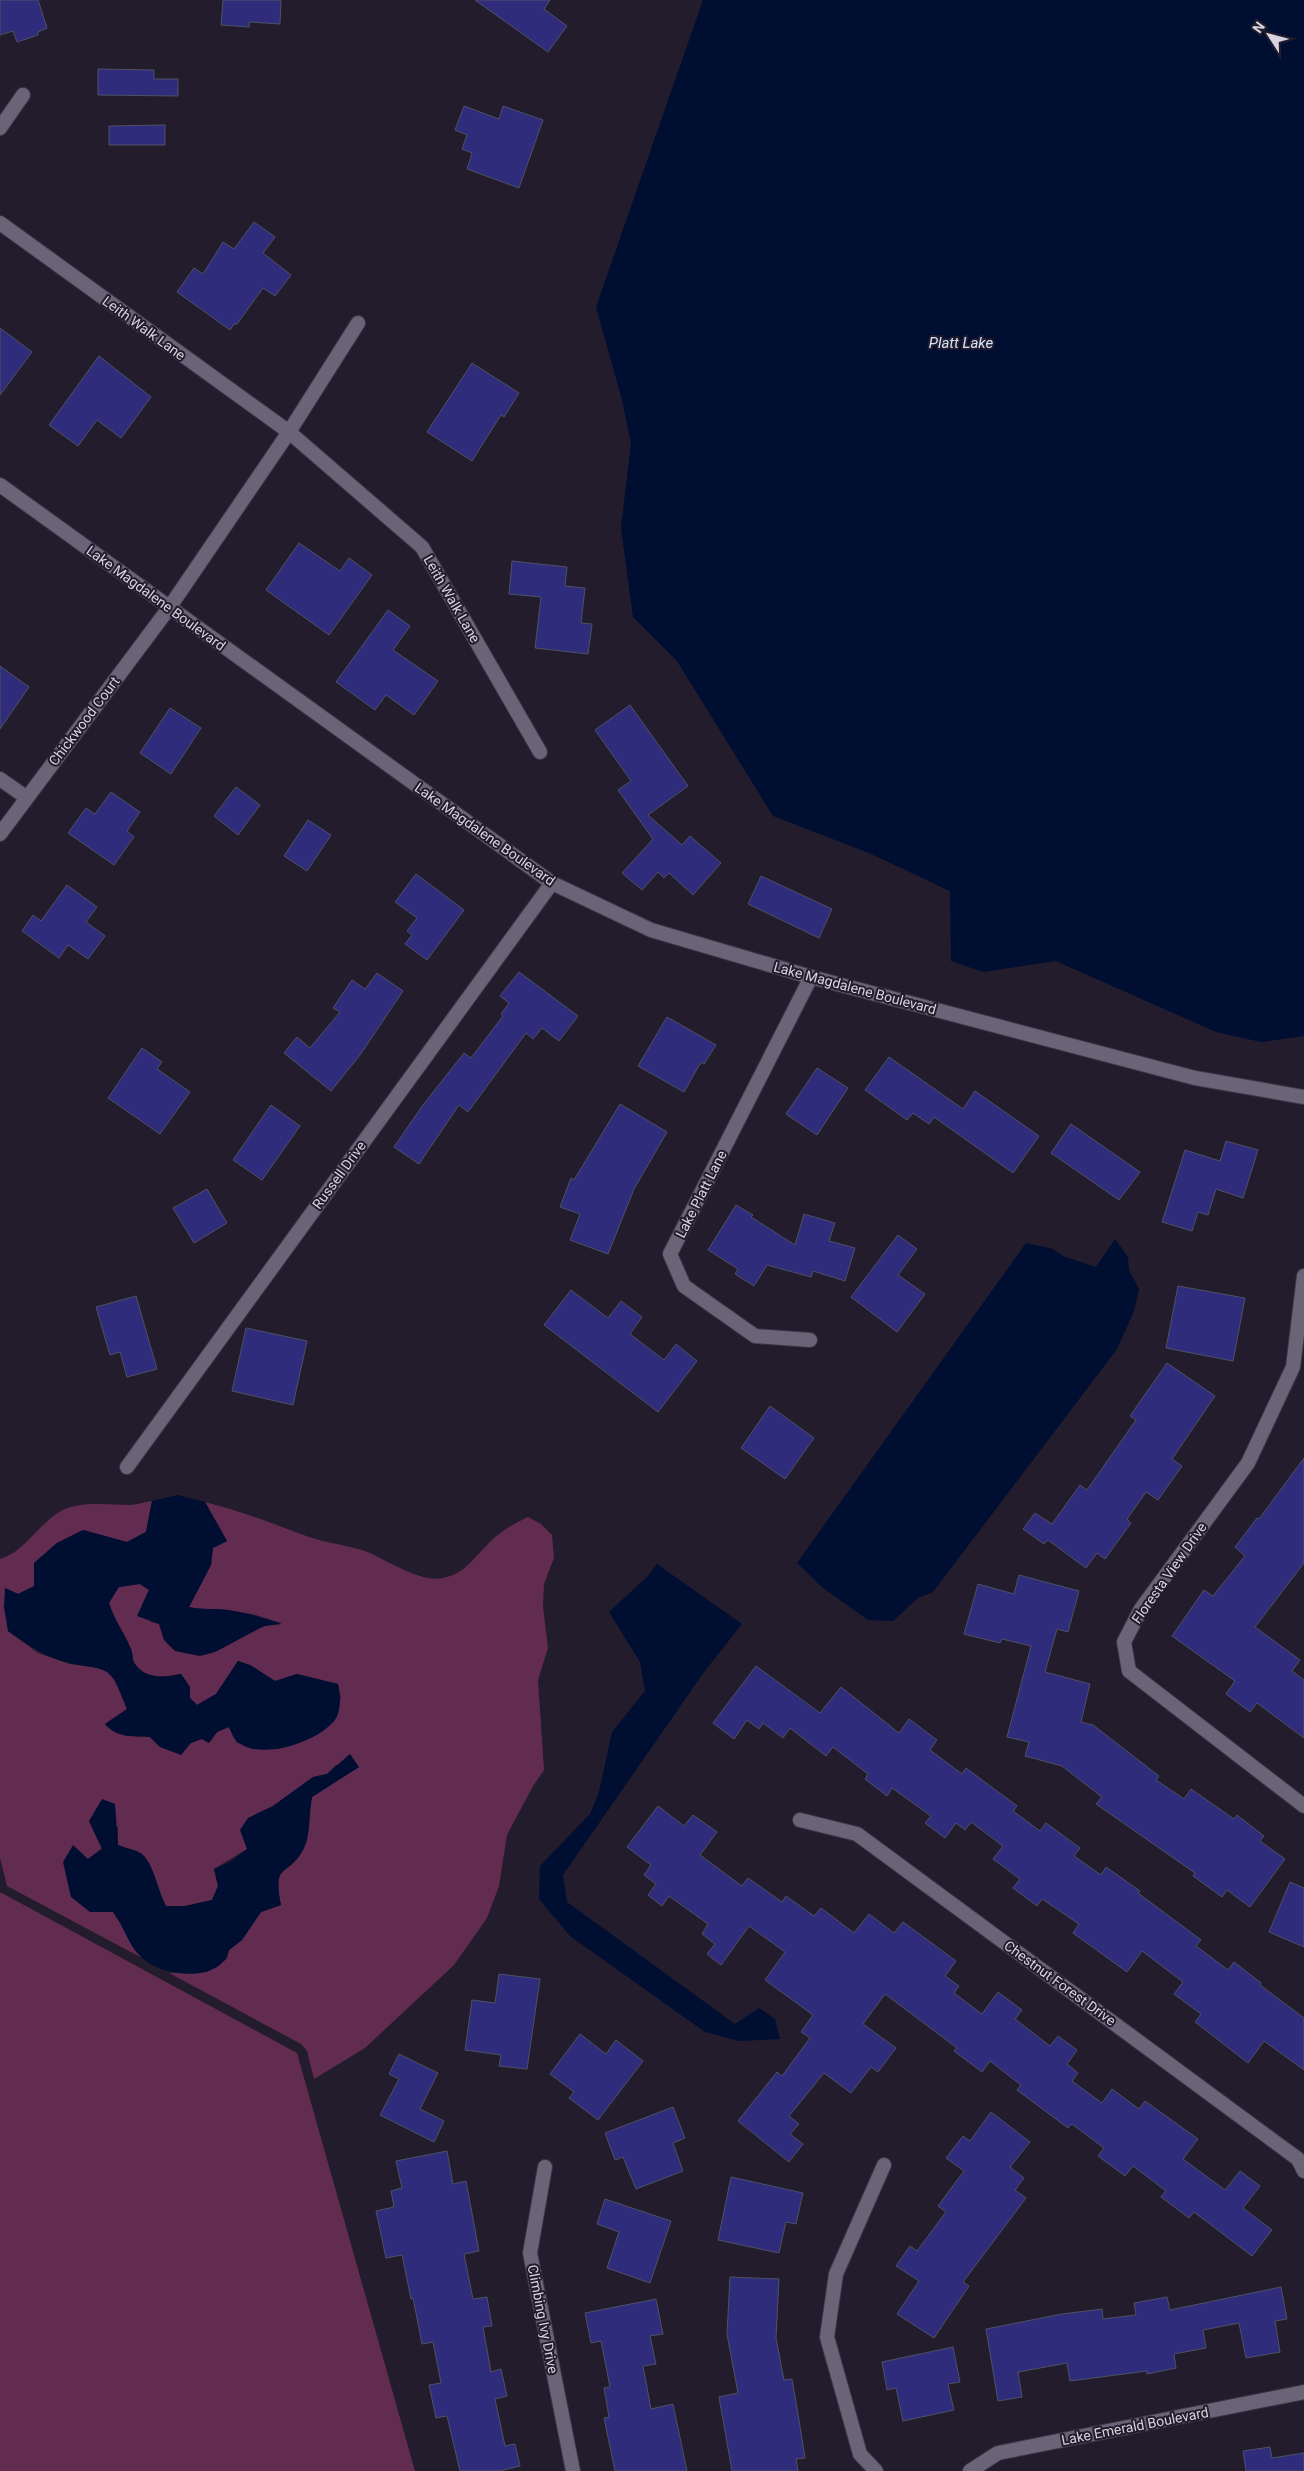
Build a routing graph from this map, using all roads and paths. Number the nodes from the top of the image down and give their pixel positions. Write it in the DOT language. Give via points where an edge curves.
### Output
graph roads {
  1 [pos="23,95"];
  2 [pos="0,128"];
  3 [pos="0,223"];
  4 [pos="358,323"];
  5 [pos="289,432"];
  6 [pos="0,485"];
  7 [pos="169,608"];
  8 [pos="540,752"];
  9 [pos="0,779"];
  10 [pos="27,798"];
  11 [pos="0,834"];
  12 [pos="552,883"];
  13 [pos="811,977"];
  14 [pos="1304,1097"];
  15 [pos="1304,1276"];
  16 [pos="810,1340"];
  17 [pos="127,1467"];
  18 [pos="1304,1806"];
  19 [pos="800,1820"];
  20 [pos="884,2165"];
  21 [pos="545,2167"];
  22 [pos="1304,2171"];
  23 [pos="1304,2392"];
  24 [pos="573,2471"];
  25 [pos="876,2471"];
  26 [pos="970,2471"];
  1 -- 2 [label="street"];
  3 -- 5 [label="street, Leith Walk Lane"];
  4 -- 5 [label="street"];
  5 -- 7 [label="street"];
  5 -- 8 [label="street, Leith Walk Lane" via="422,547"];
  6 -- 7 [label="street, Lake Magdalene Boulevard"];
  7 -- 10 [label="street, Chickwood Court"];
  7 -- 12 [label="street, Lake Magdalene Boulevard"];
  9 -- 10 [label="street"];
  10 -- 11 [label="street, Chickwood Court"];
  12 -- 13 [label="street, Lake Magdalene Boulevard" via="651,930"];
  12 -- 17 [label="street, Russell Drive"];
  13 -- 14 [label="street, Lake Magdalene Boulevard" via="1195,1078"];
  13 -- 16 [label="street, Lake Platt Lane" via="670,1254 684,1286 755,1336"];
  15 -- 18 [label="street, Floresta View Drive" via="1293,1367 1248,1463 1141,1608 1124,1642 1129,1671"];
  19 -- 22 [label="street, Chestnut Forest Drive" via="857,1834 1298,2159"];
  20 -- 25 [label="street" via="836,2274 827,2337 860,2454"];
  21 -- 24 [label="street, Climbing Ivy Drive" via="530,2254"];
  23 -- 26 [label="street, Lake Emerald Boulevard" via="998,2453"];
}
